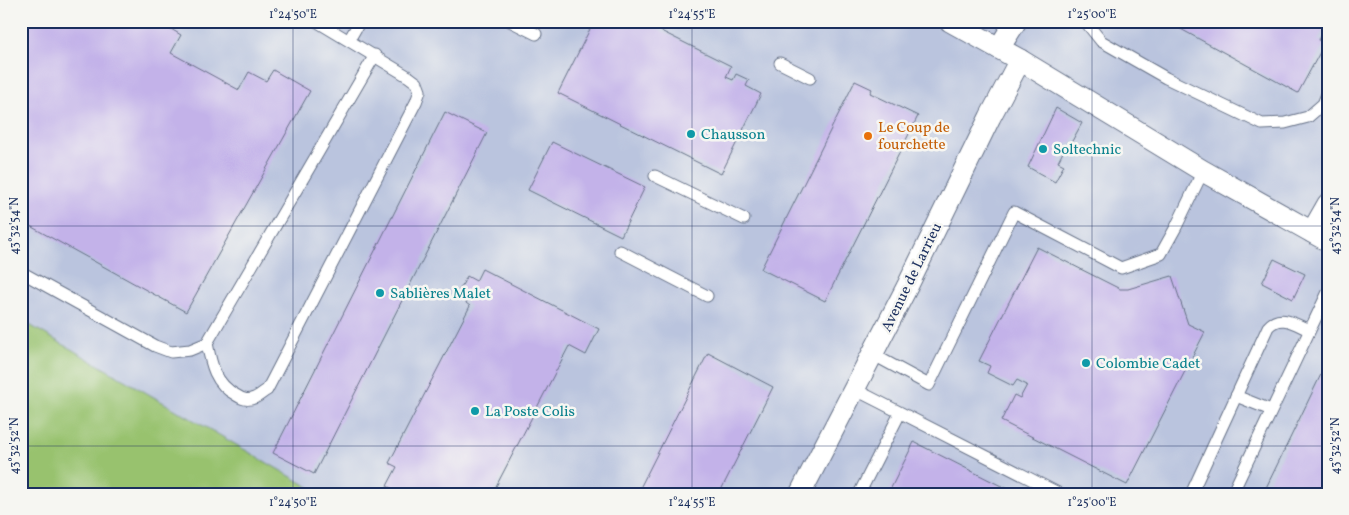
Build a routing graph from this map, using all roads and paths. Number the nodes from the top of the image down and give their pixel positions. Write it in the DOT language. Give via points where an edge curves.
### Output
graph roads {
  1 [pos="316,21"];
  2 [pos="360,21"];
  3 [pos="510,21"];
  4 [pos="950,21"];
  5 [pos="1016,21"];
  6 [pos="1085,21"];
  7 [pos="536,34"];
  8 [pos="349,40"];
  9 [pos="999,48"];
  10 [pos="375,55"];
  11 [pos="1020,60"];
  12 [pos="780,63"];
  13 [pos="810,78"];
  14 [pos="1328,92"];
  15 [pos="1203,171"];
  16 [pos="655,176"];
  17 [pos="1328,204"];
  18 [pos="744,219"];
  19 [pos="1320,237"];
  20 [pos="620,251"];
  21 [pos="21,272"];
  22 [pos="1328,292"];
  23 [pos="707,296"];
  24 [pos="1309,330"];
  25 [pos="207,343"];
  26 [pos="872,354"];
  27 [pos="854,389"];
  28 [pos="1236,396"];
  29 [pos="1271,410"];
  30 [pos="900,413"];
  31 [pos="800,494"];
  32 [pos="859,494"];
  33 [pos="1060,494"];
  34 [pos="1191,494"];
  35 [pos="1232,494"];
  1 -- 8 [label="lane"];
  2 -- 8 [label="lane"];
  3 -- 7 [label="lane"];
  4 -- 9 [label="street"];
  5 -- 9 [label="street"];
  6 -- 14 [label="lane" via="1101,41 1166,78 1262,124 1308,117 1322,104"];
  8 -- 10 [label="lane"];
  9 -- 11 [label="street"];
  10 -- 25 [label="lane"];
  10 -- 25 [label="lane" via="417,83 420,91 267,390 253,399 243,400 231,393 219,381 211,364"];
  11 -- 15 [label="street"];
  11 -- 26 [label="street, Avenue de Larrieu"];
  12 -- 13 [label="lane"];
  15 -- 19 [label="street"];
  15 -- 26 [label="lane" via="1161,254 1121,268 1014,212 929,385"];
  16 -- 18 [label="lane"];
  17 -- 19 [label="street"];
  20 -- 23 [label="lane"];
  21 -- 25 [label="lane" via="155,346 171,352 190,350"];
  22 -- 24 [label="lane"];
  24 -- 28 [label="lane" via="1287,320 1272,322"];
  24 -- 29 [label="lane"];
  26 -- 27 [label="street, Avenue de Larrieu"];
  27 -- 30 [label="lane"];
  27 -- 31 [label="street, Avenue de Larrieu"];
  28 -- 29 [label="lane"];
  28 -- 34 [label="lane"];
  29 -- 35 [label="lane"];
  30 -- 32 [label="lane"];
  30 -- 33 [label="lane"];
}
